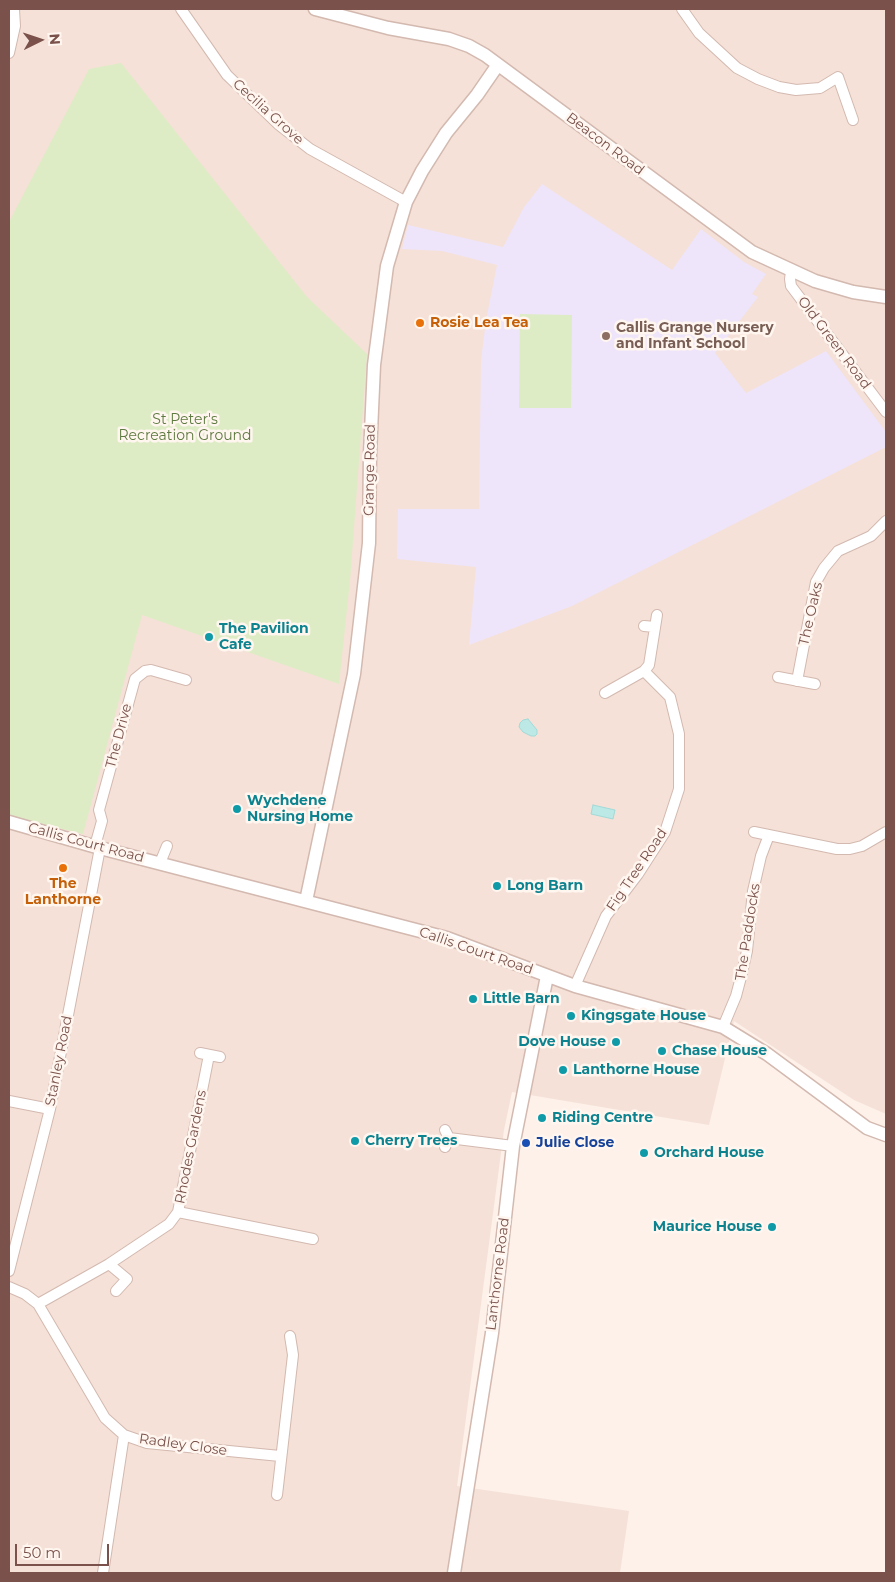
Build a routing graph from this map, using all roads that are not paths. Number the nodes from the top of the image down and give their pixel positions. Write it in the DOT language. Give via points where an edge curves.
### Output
graph roads {
  1 [pos="14,9"];
  2 [pos="181,9"];
  3 [pos="316,9"];
  4 [pos="682,9"];
  5 [pos="9,53"];
  6 [pos="497,66"];
  7 [pos="853,120"];
  8 [pos="406,202"];
  9 [pos="791,272"];
  10 [pos="886,297"];
  11 [pos="886,412"];
  12 [pos="886,521"];
  13 [pos="657,615"];
  14 [pos="644,626"];
  15 [pos="656,627"];
  16 [pos="644,671"];
  17 [pos="778,677"];
  18 [pos="186,680"];
  19 [pos="797,680"];
  20 [pos="815,684"];
  21 [pos="606,694"];
  22 [pos="9,822"];
  23 [pos="754,832"];
  24 [pos="886,832"];
  25 [pos="769,835"];
  26 [pos="167,846"];
  27 [pos="97,847"];
  28 [pos="160,863"];
  29 [pos="306,901"];
  30 [pos="547,976"];
  31 [pos="575,986"];
  32 [pos="722,1027"];
  33 [pos="220,1057"];
  34 [pos="9,1101"];
  35 [pos="50,1109"];
  36 [pos="886,1135"];
  37 [pos="446,1138"];
  38 [pos="513,1146"];
  39 [pos="178,1212"];
  40 [pos="313,1239"];
  41 [pos="109,1264"];
  42 [pos="9,1271"];
  43 [pos="9,1287"];
  44 [pos="116,1292"];
  45 [pos="38,1304"];
  46 [pos="290,1336"];
  47 [pos="124,1436"];
  48 [pos="280,1456"];
  49 [pos="276,1495"];
  50 [pos="103,1573"];
  51 [pos="454,1573"];
  1 -- 5 [label="street"];
  2 -- 8 [label="street, Cecilia Grove" via="227,75 278,124 310,149"];
  3 -- 6 [label="street, Beacon Road" via="388,28 449,39 485,55"];
  4 -- 7 [label="street" via="705,39 737,68 758,79 779,87 809,90 820,88 838,77"];
  6 -- 8 [label="street, Grange Road" via="446,133"];
  6 -- 9 [label="street, Beacon Road" via="752,252"];
  8 -- 29 [label="street, Grange Road" via="387,266 376,345 369,543 354,674"];
  9 -- 10 [label="street, Beacon Road" via="853,292"];
  9 -- 11 [label="street, Old Green Road" via="791,286"];
  12 -- 19 [label="street, The Oaks" via="871,536 838,551 816,582"];
  13 -- 15 [label="street"];
  14 -- 15 [label="street"];
  15 -- 16 [label="street" via="649,665"];
  16 -- 21 [label="street"];
  16 -- 31 [label="street, Fig Tree Road" via="670,697 679,734 679,789 666,832 606,916"];
  17 -- 19 [label="street"];
  18 -- 27 [label="street, The Drive" via="151,670 135,679 99,810 102,821"];
  19 -- 20 [label="street"];
  22 -- 27 [label="street, Callis Court Road"];
  23 -- 25 [label="street"];
  24 -- 25 [label="street" via="850,849"];
  25 -- 32 [label="street, The Paddocks" via="753,891 741,977"];
  26 -- 28 [label="street"];
  27 -- 28 [label="street, Callis Court Road"];
  27 -- 35 [label="street, Stanley Road"];
  28 -- 29 [label="street, Callis Court Road"];
  29 -- 30 [label="street, Callis Court Road" via="447,938"];
  30 -- 31 [label="street, Callis Court Road"];
  30 -- 38 [label="street, Lanthorne Road"];
  31 -- 32 [label="street, Callis Court Road"];
  32 -- 36 [label="street, Callis Court Road" via="768,1054 867,1128"];
  33 -- 39 [label="street, Rhodes Gardens" via="204,1054"];
  34 -- 35 [label="street"];
  35 -- 42 [label="street, Stanley Road"];
  37 -- 38 [label="street"];
  38 -- 51 [label="street, Lanthorne Road" via="492,1333"];
  39 -- 40 [label="street"];
  39 -- 41 [label="street, Rhodes Gardens" via="169,1224"];
  41 -- 44 [label="street" via="127,1279"];
  41 -- 45 [label="street, Rhodes Gardens"];
  43 -- 45 [label="street" via="26,1294"];
  45 -- 47 [label="street, Radley Close" via="105,1418"];
  46 -- 48 [label="street" via="293,1355"];
  47 -- 48 [label="street, Radley Close" via="147,1443"];
  47 -- 50 [label="street"];
  48 -- 49 [label="street"];
}
